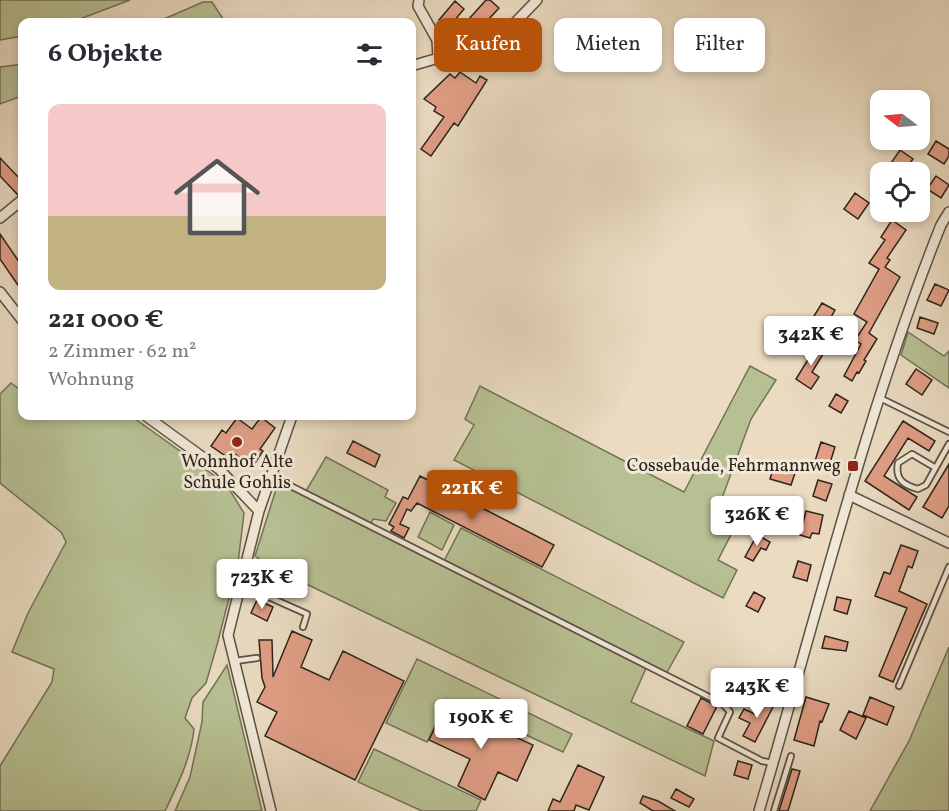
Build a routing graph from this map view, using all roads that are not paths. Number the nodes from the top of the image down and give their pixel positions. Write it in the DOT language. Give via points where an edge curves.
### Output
graph roads {
  1 [pos="419,0"];
  2 [pos="537,0"];
  3 [pos="520,18"];
  4 [pos="434,35"];
  5 [pos="434,58"];
  6 [pos="416,64"];
  7 [pos="18,203"];
  8 [pos="949,212"];
  9 [pos="0,218"];
  10 [pos="0,292"];
  11 [pos="18,315"];
  12 [pos="880,398"];
  13 [pos="155,420"];
  14 [pos="291,420"];
  15 [pos="949,432"];
  16 [pos="949,444"];
  17 [pos="934,467"];
  18 [pos="271,476"];
  19 [pos="849,495"];
  20 [pos="259,511"];
  21 [pos="949,543"];
  22 [pos="949,567"];
  23 [pos="240,584"];
  24 [pos="303,627"];
  25 [pos="257,658"];
  26 [pos="235,662"];
  27 [pos="899,686"];
  28 [pos="730,692"];
  29 [pos="723,704"];
  30 [pos="791,756"];
  31 [pos="773,763"];
  32 [pos="271,811"];
  33 [pos="759,811"];
  34 [pos="774,811"];
  1 -- 4 [label="street" via="418,6"];
  2 -- 3 [label="street"];
  5 -- 6 [label="street"];
  7 -- 9 [label="street"];
  8 -- 12 [label="street" via="908,309"];
  10 -- 11 [label="street"];
  12 -- 15 [label="lane"];
  12 -- 19 [label="street"];
  13 -- 20 [label="street" via="219,469"];
  14 -- 18 [label="street"];
  16 -- 17 [label="lane"];
  17 -- 17 [label="lane" via="926,485 918,489 900,481 896,472 898,463 912,454"];
  18 -- 20 [label="street"];
  18 -- 29 [label="lane"];
  19 -- 21 [label="street"];
  19 -- 31 [label="street"];
  20 -- 23 [label="street"];
  22 -- 27 [label="lane"];
  23 -- 24 [label="lane" via="307,614"];
  23 -- 26 [label="street" via="228,634"];
  25 -- 26 [label="lane"];
  26 -- 32 [label="street"];
  28 -- 29 [label="lane"];
  29 -- 31 [label="lane" via="730,712 718,738"];
  30 -- 34 [label="lane"];
  31 -- 33 [label="street"];
}
